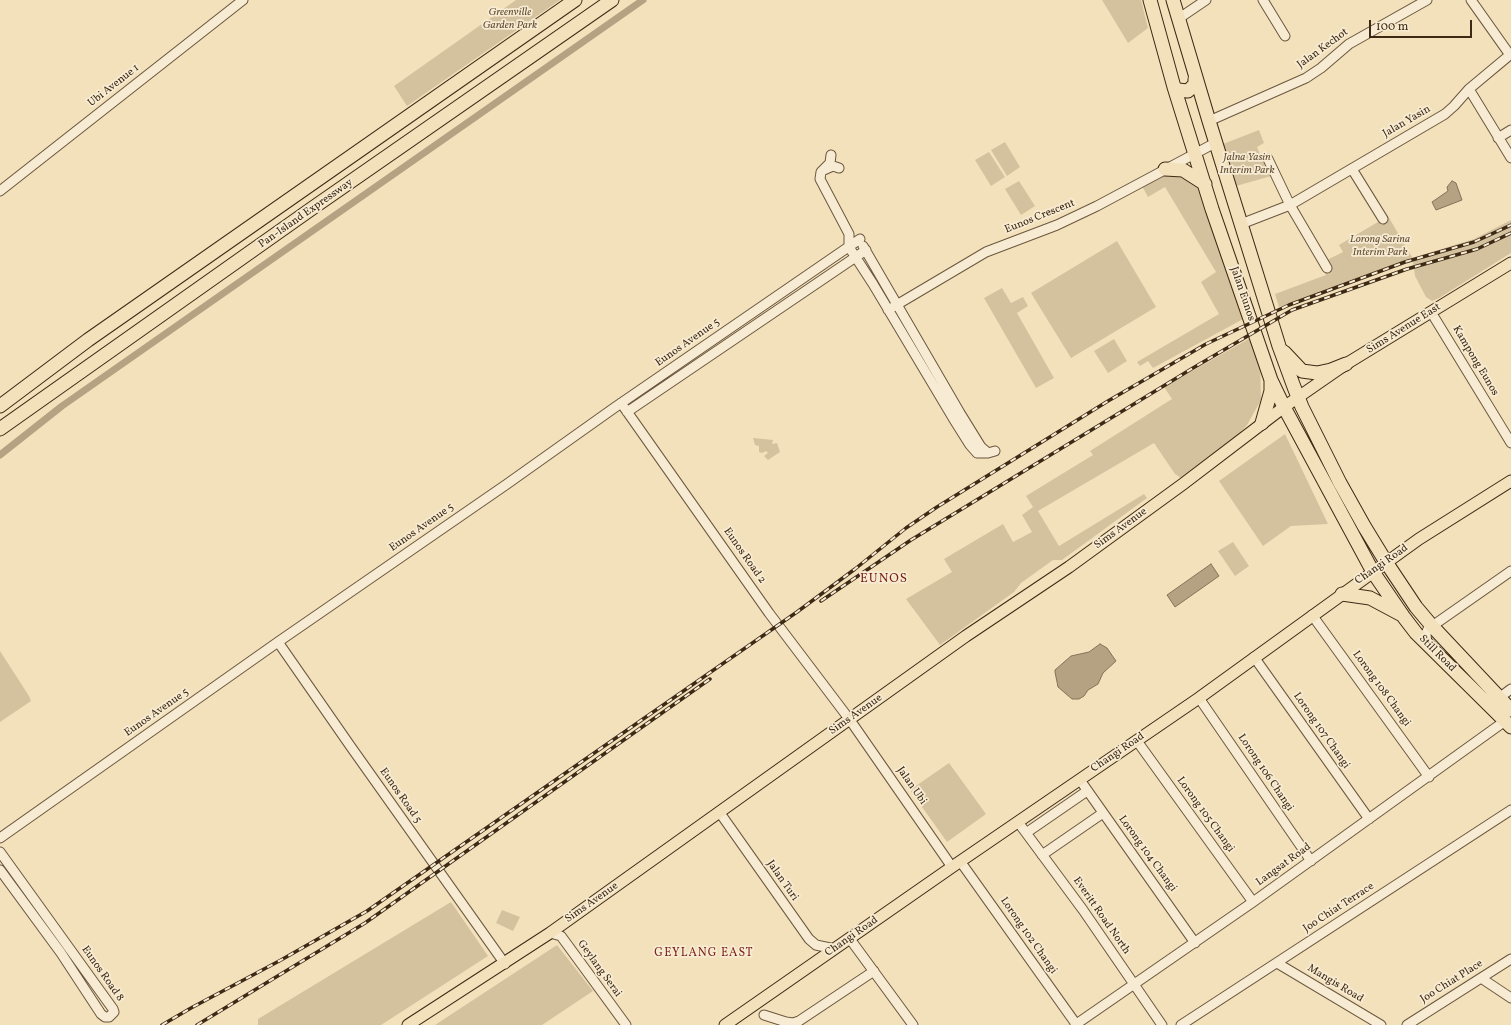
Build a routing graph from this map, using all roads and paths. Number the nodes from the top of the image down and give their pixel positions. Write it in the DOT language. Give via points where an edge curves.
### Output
graph roads {
  1 [pos="243,0"];
  2 [pos="575,0"];
  3 [pos="612,0"];
  4 [pos="1150,0"];
  5 [pos="1173,0"];
  6 [pos="1206,0"];
  7 [pos="1263,0"];
  8 [pos="1427,0"];
  9 [pos="1471,0"];
  10 [pos="1178,19"];
  11 [pos="1285,36"];
  12 [pos="1511,55"];
  13 [pos="1196,79"];
  14 [pos="1174,87"];
  15 [pos="1469,89"];
  16 [pos="1208,122"];
  17 [pos="1511,130"];
  18 [pos="1498,138"];
  19 [pos="1215,143"];
  20 [pos="1195,152"];
  21 [pos="831,155"];
  22 [pos="1511,158"];
  23 [pos="1268,159"];
  24 [pos="839,168"];
  25 [pos="1165,169"];
  26 [pos="1352,169"];
  27 [pos="823,171"];
  28 [pos="1205,184"];
  29 [pos="0,191"];
  30 [pos="1290,205"];
  31 [pos="1383,219"];
  32 [pos="1241,224"];
  33 [pos="849,234"];
  34 [pos="860,240"];
  35 [pos="849,247"];
  36 [pos="866,250"];
  37 [pos="856,257"];
  38 [pos="1511,263"];
  39 [pos="1327,268"];
  40 [pos="897,305"];
  41 [pos="888,310"];
  42 [pos="1432,312"];
  43 [pos="88,340"];
  44 [pos="1279,346"];
  45 [pos="1346,364"];
  46 [pos="1271,380"];
  47 [pos="0,396"];
  48 [pos="1298,398"];
  49 [pos="621,403"];
  50 [pos="0,406"];
  51 [pos="1284,407"];
  52 [pos="627,412"];
  53 [pos="1262,423"];
  54 [pos="2,430"];
  55 [pos="1511,443"];
  56 [pos="1511,481"];
  57 [pos="1386,562"];
  58 [pos="1511,571"];
  59 [pos="1373,572"];
  60 [pos="1342,594"];
  61 [pos="1312,615"];
  62 [pos="1403,616"];
  63 [pos="1432,626"];
  64 [pos="1446,640"];
  65 [pos="278,642"];
  66 [pos="1431,648"];
  67 [pos="1254,657"];
  68 [pos="1511,689"];
  69 [pos="1199,698"];
  70 [pos="1498,698"];
  71 [pos="850,720"];
  72 [pos="1509,720"];
  73 [pos="1137,741"];
  74 [pos="1430,777"];
  75 [pos="1080,780"];
  76 [pos="1087,791"];
  77 [pos="1511,810"];
  78 [pos="720,813"];
  79 [pos="1103,813"];
  80 [pos="1369,819"];
  81 [pos="1018,822"];
  82 [pos="1026,833"];
  83 [pos="0,838"];
  84 [pos="0,853"];
  85 [pos="1042,855"];
  86 [pos="1311,861"];
  87 [pos="956,864"];
  88 [pos="0,870"];
  89 [pos="0,881"];
  90 [pos="12,887"];
  91 [pos="1253,902"];
  92 [pos="550,933"];
  93 [pos="850,939"];
  94 [pos="1195,943"];
  95 [pos="835,949"];
  96 [pos="1510,960"];
  97 [pos="1277,963"];
  98 [pos="504,964"];
  99 [pos="874,971"];
  100 [pos="1481,978"];
  101 [pos="1135,984"];
  102 [pos="1511,998"];
  103 [pos="764,1015"];
  104 [pos="1076,1024"];
  105 [pos="408,1025"];
  106 [pos="626,1025"];
  107 [pos="725,1025"];
  108 [pos="913,1025"];
  109 [pos="1162,1025"];
  110 [pos="1181,1025"];
  111 [pos="1381,1025"];
  112 [pos="1406,1025"];
  1 -- 29 [label="street, Ubi Avenue 1"];
  2 -- 43 [label="highway, Pan-Island Expressway"];
  3 -- 54 [label="highway, Pan-Island Expressway" via="314,207"];
  4 -- 14 [label="highway, Jalan Eunos"];
  5 -- 10 [label="highway, Jalan Eunos"];
  6 -- 10 [label="street"];
  7 -- 11 [label="street"];
  8 -- 16 [label="street, Jalan Kechot" via="1349,44 1306,78"];
  9 -- 12 [label="street"];
  10 -- 13 [label="highway, Jalan Eunos"];
  12 -- 15 [label="street, Jalan Yasin"];
  13 -- 14 [label="highway" via="1188,91"];
  13 -- 16 [label="highway, Jalan Eunos"];
  14 -- 20 [label="highway, Jalan Eunos"];
  15 -- 18 [label="street"];
  15 -- 26 [label="street, Jalan Yasin" via="1445,114"];
  16 -- 19 [label="highway, Jalan Eunos"];
  17 -- 18 [label="street"];
  18 -- 22 [label="street"];
  19 -- 20 [label="street, Eunos Crescent"];
  19 -- 32 [label="highway, Jalan Eunos"];
  20 -- 25 [label="street, Eunos Crescent"];
  20 -- 28 [label="highway, Jalan Eunos"];
  21 -- 27 [label="street" via="830,163"];
  23 -- 30 [label="street"];
  24 -- 27 [label="street" via="833,166"];
  25 -- 28 [label="highway" via="1183,170"];
  25 -- 40 [label="street, Eunos Crescent" via="1057,225 986,252"];
  26 -- 30 [label="street, Jalan Yasin"];
  26 -- 31 [label="street"];
  27 -- 33 [label="street" via="820,176 821,182"];
  28 -- 46 [label="highway, Jalan Eunos"];
  30 -- 32 [label="street, Jalan Yasin"];
  30 -- 39 [label="street"];
  32 -- 44 [label="highway, Jalan Eunos"];
  33 -- 34 [label="street"];
  33 -- 35 [label="street"];
  34 -- 35 [label="street, Eunos Avenue 5"];
  34 -- 36 [label="street"];
  35 -- 37 [label="street"];
  35 -- 49 [label="street, Eunos Avenue 5"];
  36 -- 37 [label="street, Eunos Avenue 5"];
  36 -- 40 [label="street"];
  37 -- 41 [label="street"];
  37 -- 52 [label="street, Eunos Avenue 5"];
  38 -- 42 [label="main road, Sims Avenue East"];
  40 -- 41 [label="street, Eunos Crescent"];
  40 -- 41 [label="street" via="981,448 992,452 977,452 970,445"];
  42 -- 45 [label="main road, Sims Avenue East"];
  42 -- 55 [label="street, Kampong Eunos"];
  43 -- 47 [label="highway"];
  43 -- 50 [label="highway, Pan-Island Expressway"];
  44 -- 45 [label="highway" via="1302,372 1317,373"];
  44 -- 48 [label="highway, Jalan Eunos"];
  45 -- 48 [label="main road, Sims Avenue East"];
  46 -- 51 [label="highway, Jalan Eunos"];
  46 -- 53 [label="highway" via="1271,391"];
  48 -- 51 [label="main road, Sims Avenue"];
  48 -- 57 [label="highway, Jalan Eunos" via="1340,483"];
  49 -- 52 [label="street, Eunos Road 2"];
  49 -- 65 [label="street, Eunos Avenue 5"];
  51 -- 53 [label="main road, Sims Avenue"];
  51 -- 59 [label="highway, Jalan Eunos"];
  52 -- 71 [label="street, Eunos Road 2" via="769,613"];
  53 -- 71 [label="main road, Sims Avenue" via="1128,524"];
  56 -- 57 [label="main road, Changi Road"];
  57 -- 59 [label="main road, Changi Road"];
  57 -- 63 [label="highway, Still Road"];
  58 -- 63 [label="street"];
  59 -- 60 [label="main road, Changi Road"];
  59 -- 62 [label="highway, Still Road"];
  60 -- 61 [label="main road, Changi Road"];
  60 -- 62 [label="highway" via="1370,598"];
  61 -- 67 [label="main road, Changi Road"];
  61 -- 74 [label="street, Lorong 108 Changi"];
  62 -- 66 [label="highway, Still Road"];
  63 -- 64 [label="highway, Still Road"];
  63 -- 66 [label="street" via="1426,634"];
  64 -- 66 [label="highway"];
  64 -- 70 [label="highway, Still Road"];
  65 -- 83 [label="street, Eunos Avenue 5"];
  65 -- 98 [label="street, Eunos Road 5"];
  66 -- 72 [label="highway, Still Road"];
  67 -- 69 [label="main road, Changi Road"];
  67 -- 80 [label="street, Lorong 107 Changi"];
  68 -- 70 [label="street"];
  69 -- 73 [label="main road, Changi Road"];
  69 -- 86 [label="street, Lorong 106 Changi"];
  70 -- 72 [label="highway, Still Road"];
  71 -- 78 [label="main road, Sims Avenue"];
  71 -- 87 [label="street, Jalan Ubi"];
  72 -- 74 [label="street, Langsat Road"];
  73 -- 75 [label="main road, Changi Road"];
  73 -- 91 [label="street, Lorong 105 Changi"];
  74 -- 80 [label="street, Langsat Road"];
  75 -- 76 [label="street, Lorong 104 Changi"];
  75 -- 81 [label="main road, Changi Road"];
  76 -- 79 [label="street, Lorong 104 Changi"];
  76 -- 82 [label="street"];
  77 -- 97 [label="street, Joo Chiat Terrace"];
  78 -- 92 [label="main road, Sims Avenue"];
  78 -- 95 [label="street, Jalan Turi" via="809,939 816,945"];
  79 -- 85 [label="street"];
  79 -- 94 [label="street, Lorong 104 Changi"];
  80 -- 86 [label="street, Langsat Road"];
  81 -- 82 [label="street, Everitt Road North"];
  81 -- 87 [label="main road, Changi Road"];
  82 -- 85 [label="street, Everitt Road North"];
  84 -- 90 [label="street, Eunos Road 8" via="114,1009 113,1014 107,1018 101,1014 61,953"];
  85 -- 101 [label="street, Everitt Road North"];
  86 -- 91 [label="street, Langsat Road"];
  87 -- 93 [label="main road, Changi Road"];
  87 -- 104 [label="street, Lorong 102 Changi" via="996,911"];
  88 -- 90 [label="street, Eunos Road 8"];
  89 -- 90 [label="street"];
  91 -- 94 [label="street, Langsat Road"];
  92 -- 98 [label="main road, Sims Avenue"];
  92 -- 106 [label="street, Geylang Serai" via="561,936"];
  93 -- 95 [label="main road, Changi Road"];
  93 -- 99 [label="street"];
  94 -- 101 [label="street, Langsat Road"];
  95 -- 107 [label="main road, Changi Road"];
  96 -- 100 [label="street, Joo Chiat Place"];
  97 -- 110 [label="street, Joo Chiat Terrace"];
  97 -- 111 [label="street, Mangis Road"];
  98 -- 105 [label="main road, Sims Avenue"];
  99 -- 103 [label="street" via="799,1022 786,1022"];
  99 -- 108 [label="street"];
  100 -- 102 [label="street"];
  100 -- 112 [label="street, Joo Chiat Place"];
  101 -- 104 [label="street, Langsat Road"];
  101 -- 109 [label="street, Everitt Road North"];
}
